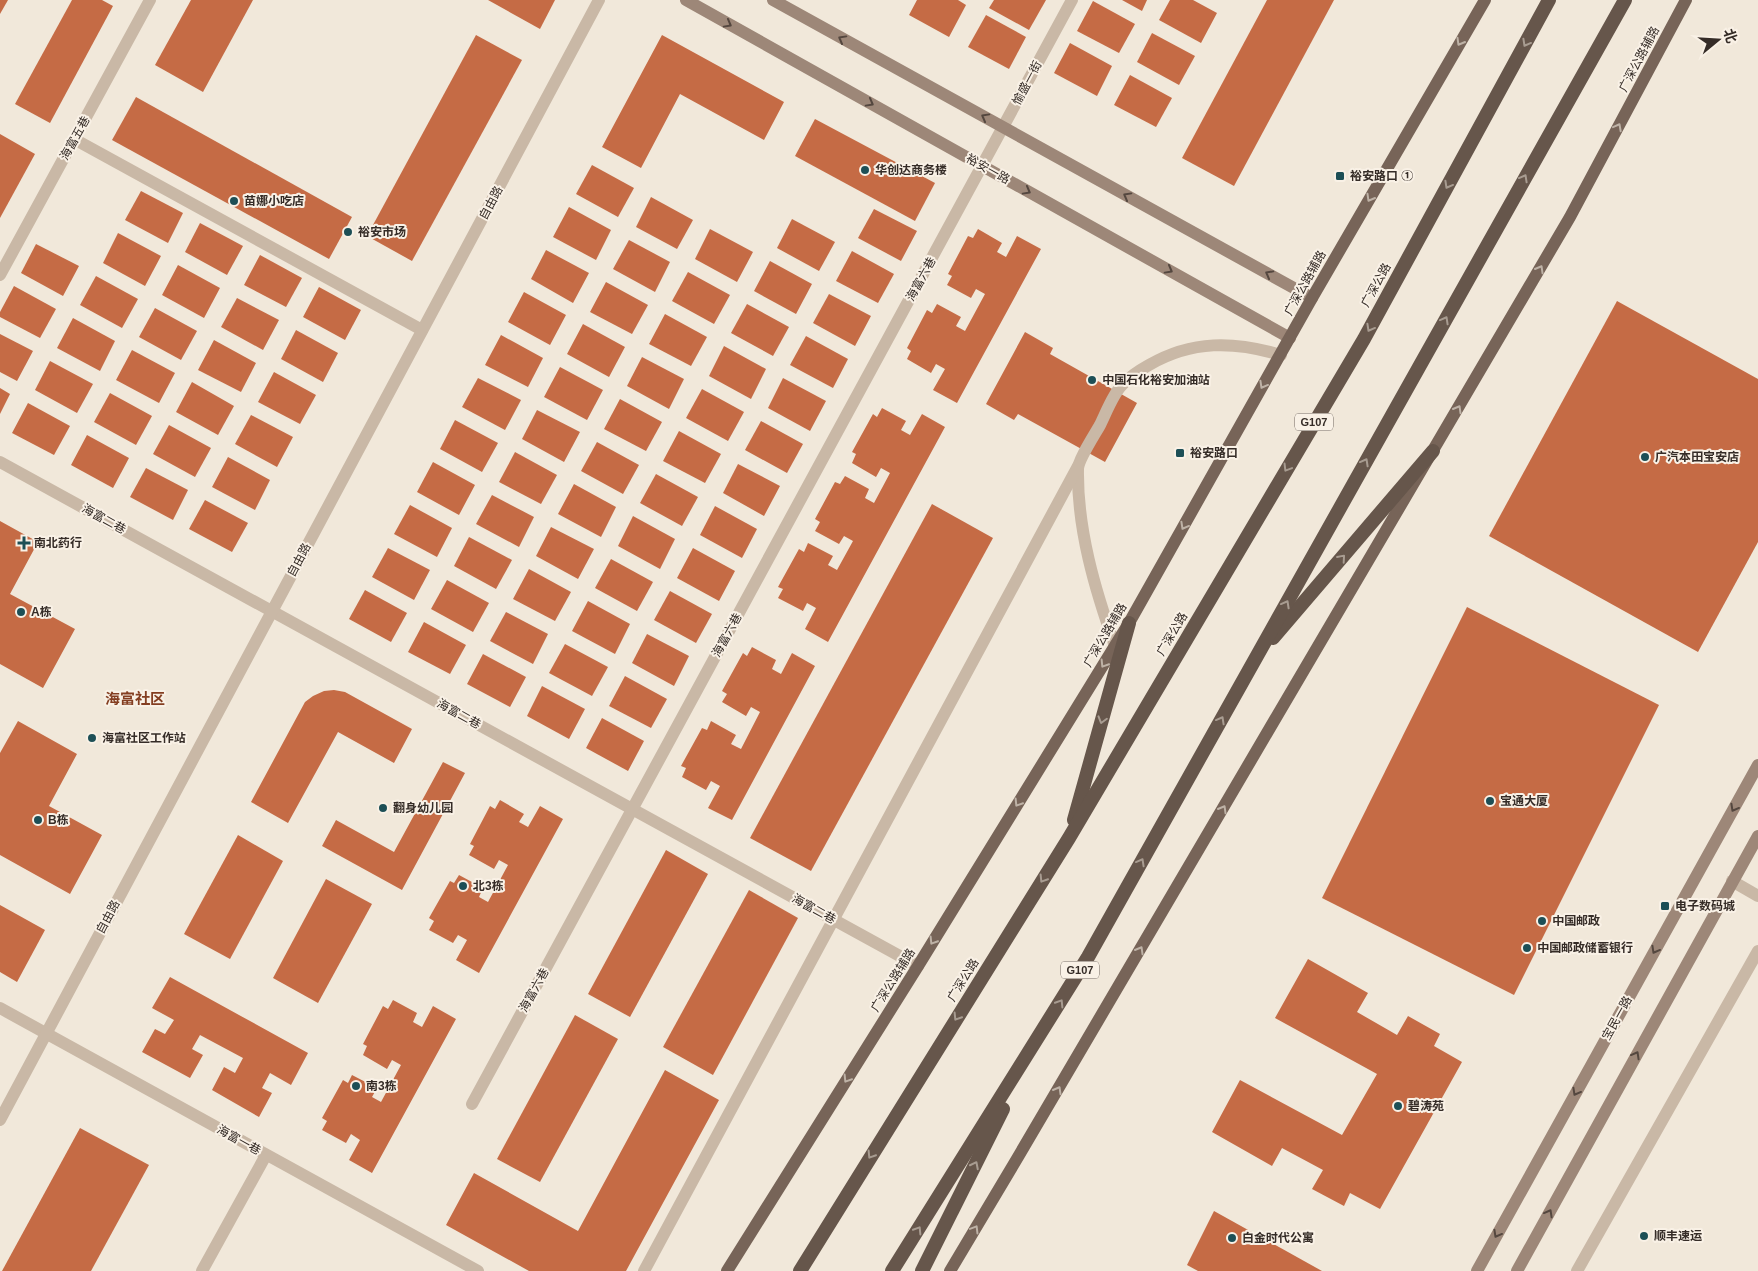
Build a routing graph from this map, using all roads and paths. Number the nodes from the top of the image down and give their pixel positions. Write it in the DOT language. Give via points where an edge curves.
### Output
graph roads {
  1 [pos="150,0"];
  2 [pos="599,0"];
  3 [pos="686,0"];
  4 [pos="773,0"];
  5 [pos="1072,0"];
  6 [pos="1484,0"];
  7 [pos="1549,0"];
  8 [pos="1625,0"];
  9 [pos="1686,0"];
  10 [pos="1003,127"];
  11 [pos="74,139"];
  12 [pos="983,166"];
  13 [pos="0,275"];
  14 [pos="1312,298"];
  15 [pos="422,330"];
  16 [pos="1290,338"];
  17 [pos="1281,355"];
  18 [pos="1433,451"];
  19 [pos="0,462"];
  20 [pos="1078,466"];
  21 [pos="272,612"];
  22 [pos="1129,623"];
  23 [pos="1115,646"];
  24 [pos="1254,661"];
  25 [pos="1758,765"];
  26 [pos="632,810"];
  27 [pos="1758,836"];
  28 [pos="1069,838"];
  29 [pos="1732,881"];
  30 [pos="1758,896"];
  31 [pos="833,920"];
  32 [pos="1758,951"];
  33 [pos="918,966"];
  34 [pos="0,1008"];
  35 [pos="1041,1032"];
  36 [pos="46,1034"];
  37 [pos="472,1104"];
  38 [pos="0,1120"];
  39 [pos="266,1154"];
  40 [pos="202,1271"];
  41 [pos="478,1271"];
  42 [pos="644,1271"];
  43 [pos="727,1271"];
  44 [pos="800,1271"];
  45 [pos="892,1271"];
  46 [pos="922,1271"];
  47 [pos="950,1271"];
  48 [pos="1477,1271"];
  49 [pos="1518,1271"];
  50 [pos="1577,1271"];
  1 -- 11 [label="street, 海富五巷"];
  2 -- 15 [label="street, 自由路"];
  3 -- 12 [label="main road, 裕安一路, one-way"];
  10 -- 4 [label="main road, one-way"];
  5 -- 10 [label="street, 愉盛一街"];
  6 -- 14 [label="main road, 广深公路辅路, one-way"];
  7 -- 28 [label="highway, 广深公路 / G107, one-way" via="1364,339"];
  24 -- 8 [label="highway, G107, one-way"];
  18 -- 9 [label="main road, 广深公路辅路, one-way" via="1570,217"];
  10 -- 12 [label="street, 愉盛一街"];
  14 -- 10 [label="main road, one-way"];
  11 -- 13 [label="street, 海富五巷"];
  11 -- 15 [label="street"];
  12 -- 16 [label="main road, 裕安一路, one-way"];
  12 -- 26 [label="street, 海富六巷"];
  14 -- 16 [label="main road, 广深公路辅路"];
  15 -- 21 [label="street, 自由路"];
  16 -- 17 [label="main road, 广深公路辅路"];
  17 -- 20 [label="street" via="1233,344 1184,349 1161,358 1121,385"];
  17 -- 22 [label="main road, 广深公路辅路, one-way"];
  24 -- 18 [label="highway, one-way"];
  47 -- 18 [label="main road, 广深公路辅路, one-way"];
  19 -- 21 [label="street, 海富二巷"];
  20 -- 23 [label="street" via="1087,548 1102,611"];
  20 -- 31 [label="street"];
  21 -- 26 [label="street, 海富二巷"];
  21 -- 36 [label="street, 自由路"];
  22 -- 23 [label="main road, 广深公路辅路"];
  22 -- 28 [label="highway, one-way"];
  23 -- 33 [label="main road, 广深公路辅路, one-way"];
  35 -- 24 [label="highway, G107, one-way" via="1088,957"];
  25 -- 48 [label="main road, 宝民一路, one-way"];
  26 -- 31 [label="street, 海富二巷"];
  26 -- 37 [label="street, 海富六巷"];
  27 -- 29 [label="main road"];
  28 -- 44 [label="highway, 广深公路 / G107, one-way"];
  29 -- 30 [label="street"];
  49 -- 29 [label="main road, one-way"];
  31 -- 33 [label="street, 海富二巷"];
  31 -- 42 [label="street"];
  32 -- 50 [label="street"];
  33 -- 43 [label="main road, 广深公路辅路, one-way"];
  34 -- 36 [label="street, 海富一巷"];
  45 -- 35 [label="highway, G107, one-way"];
  46 -- 35 [label="highway, one-way"];
  36 -- 38 [label="street, 自由路"];
  36 -- 39 [label="street, 海富一巷"];
  39 -- 40 [label="street"];
  39 -- 41 [label="street, 海富一巷"];
}
